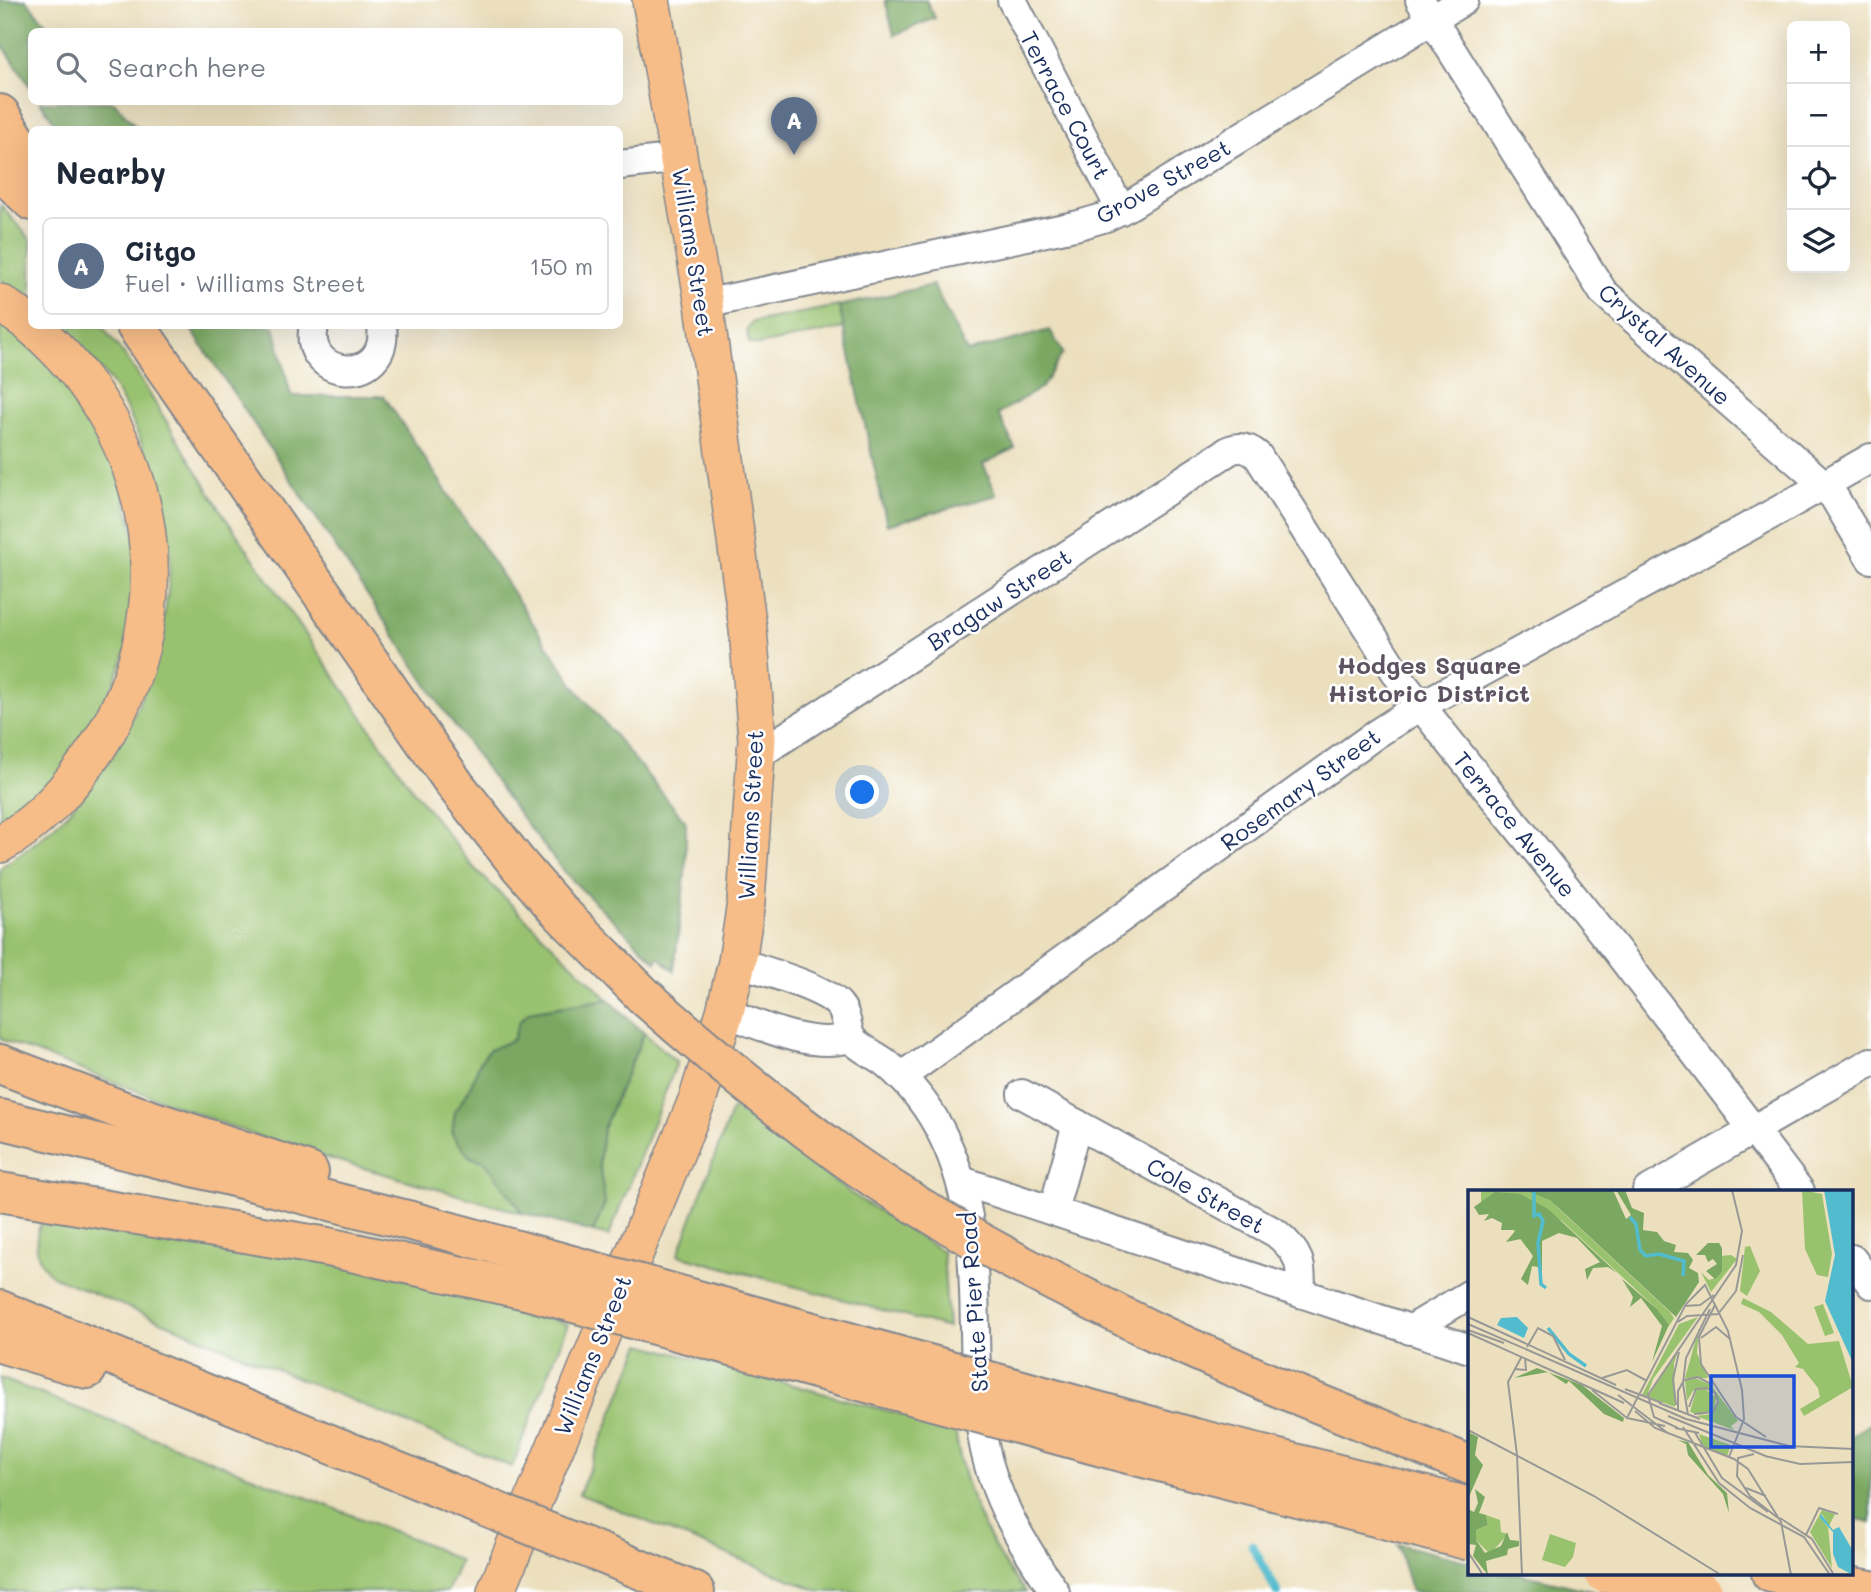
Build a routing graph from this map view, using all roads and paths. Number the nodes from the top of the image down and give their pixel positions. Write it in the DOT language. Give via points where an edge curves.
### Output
graph roads {
  1 [pos="651,0"];
  2 [pos="1012,0"];
  3 [pos="1464,0"];
  4 [pos="1426,10"];
  5 [pos="0,114"];
  6 [pos="679,158"];
  7 [pos="28,159"];
  8 [pos="623,165"];
  9 [pos="0,170"];
  10 [pos="28,197"];
  11 [pos="1121,210"];
  12 [pos="0,303"];
  13 [pos="704,304"];
  14 [pos="28,322"];
  15 [pos="36,329"];
  16 [pos="138,329"];
  17 [pos="314,329"];
  18 [pos="382,329"];
  19 [pos="1245,448"];
  20 [pos="1871,458"];
  21 [pos="1824,485"];
  22 [pos="1871,559"];
  23 [pos="1420,706"];
  24 [pos="756,756"];
  25 [pos="0,844"];
  26 [pos="737,962"];
  27 [pos="725,1012"];
  28 [pos="851,1038"];
  29 [pos="1871,1062"];
  30 [pos="0,1064"];
  31 [pos="901,1077"];
  32 [pos="1022,1094"];
  33 [pos="0,1119"];
  34 [pos="1077,1124"];
  35 [pos="1753,1130"];
  36 [pos="962,1181"];
  37 [pos="1649,1190"];
  38 [pos="1799,1190"];
  39 [pos="0,1192"];
  40 [pos="1052,1211"];
  41 [pos="415,1222"];
  42 [pos="1854,1262"];
  43 [pos="533,1273"];
  44 [pos="1871,1284"];
  45 [pos="1300,1293"];
  46 [pos="1468,1295"];
  47 [pos="0,1310"];
  48 [pos="1410,1329"];
  49 [pos="0,1343"];
  50 [pos="1468,1348"];
  51 [pos="375,1462"];
  52 [pos="1468,1464"];
  53 [pos="1468,1506"];
  54 [pos="1468,1540"];
  55 [pos="1854,1573"];
  56 [pos="1609,1574"];
  57 [pos="1678,1574"];
  58 [pos="1777,1574"];
  59 [pos="1871,1582"];
  60 [pos="1871,1590"];
  61 [pos="496,1592"];
  62 [pos="695,1592"];
  63 [pos="1055,1592"];
  64 [pos="1681,1592"];
  65 [pos="1703,1592"];
  1 -- 6 [label="main road, Williams Street"];
  2 -- 11 [label="street, Terrace Court"];
  3 -- 4 [label="street, Grove Street"];
  4 -- 11 [label="street, Grove Street"];
  4 -- 21 [label="street, Crystal Avenue" via="1603,292"];
  5 -- 7 [label="highway"];
  6 -- 8 [label="street"];
  6 -- 13 [label="main road, Williams Street"];
  9 -- 10 [label="highway"];
  11 -- 13 [label="street, Grove Street" via="1079,225"];
  12 -- 14 [label="main road"];
  13 -- 24 [label="main road, Williams Street" via="748,629"];
  15 -- 25 [label="main road" via="87,382 116,430 139,494 148,535 150,583 131,680 102,741 48,808"];
  16 -- 52 [label="highway, bridge" via="456,786 557,909 643,995 767,1100 843,1156 999,1253 1183,1345"];
  17 -- 18 [label="street" via="318,354 345,370 357,369 375,357"];
  19 -- 23 [label="street, Terrace Avenue" via="1258,456"];
  19 -- 24 [label="street, Bragaw Street" via="1230,450"];
  20 -- 21 [label="street, Rosemary Street"];
  21 -- 22 [label="street, Crystal Avenue"];
  21 -- 23 [label="street, Rosemary Street"];
  23 -- 31 [label="street, Rosemary Street"];
  23 -- 35 [label="street, Terrace Avenue" via="1617,951"];
  24 -- 26 [label="main road, Williams Street"];
  26 -- 27 [label="main road, Williams Street"];
  26 -- 28 [label="street" via="835,1001 844,1012"];
  27 -- 28 [label="street" via="815,1041"];
  27 -- 61 [label="main road, Williams Street" via="698,1098"];
  28 -- 31 [label="street, State Pier Road"];
  29 -- 35 [label="street"];
  30 -- 41 [label="highway" via="124,1111 351,1184"];
  31 -- 36 [label="street, State Pier Road" via="935,1121"];
  32 -- 34 [label="street, Cole Street"];
  33 -- 41 [label="highway"];
  34 -- 40 [label="street"];
  34 -- 45 [label="street, Cole Street" via="1276,1233 1299,1260"];
  35 -- 37 [label="street"];
  35 -- 38 [label="street, Terrace Avenue"];
  36 -- 40 [label="street"];
  36 -- 63 [label="street, State Pier Road" via="970,1227 985,1448 997,1491 1024,1547"];
  39 -- 43 [label="highway" via="328,1247"];
  40 -- 45 [label="street"];
  41 -- 43 [label="highway"];
  42 -- 44 [label="street"];
  43 -- 53 [label="highway, bridge"];
  43 -- 54 [label="highway, bridge" via="1111,1449"];
  45 -- 48 [label="street"];
  46 -- 48 [label="street"];
  47 -- 51 [label="highway"];
  48 -- 50 [label="street"];
  49 -- 51 [label="highway"];
  51 -- 62 [label="highway, bridge"];
  55 -- 59 [label="highway"];
  56 -- 65 [label="highway, bridge"];
  57 -- 64 [label="street"];
  58 -- 60 [label="highway"];
}
